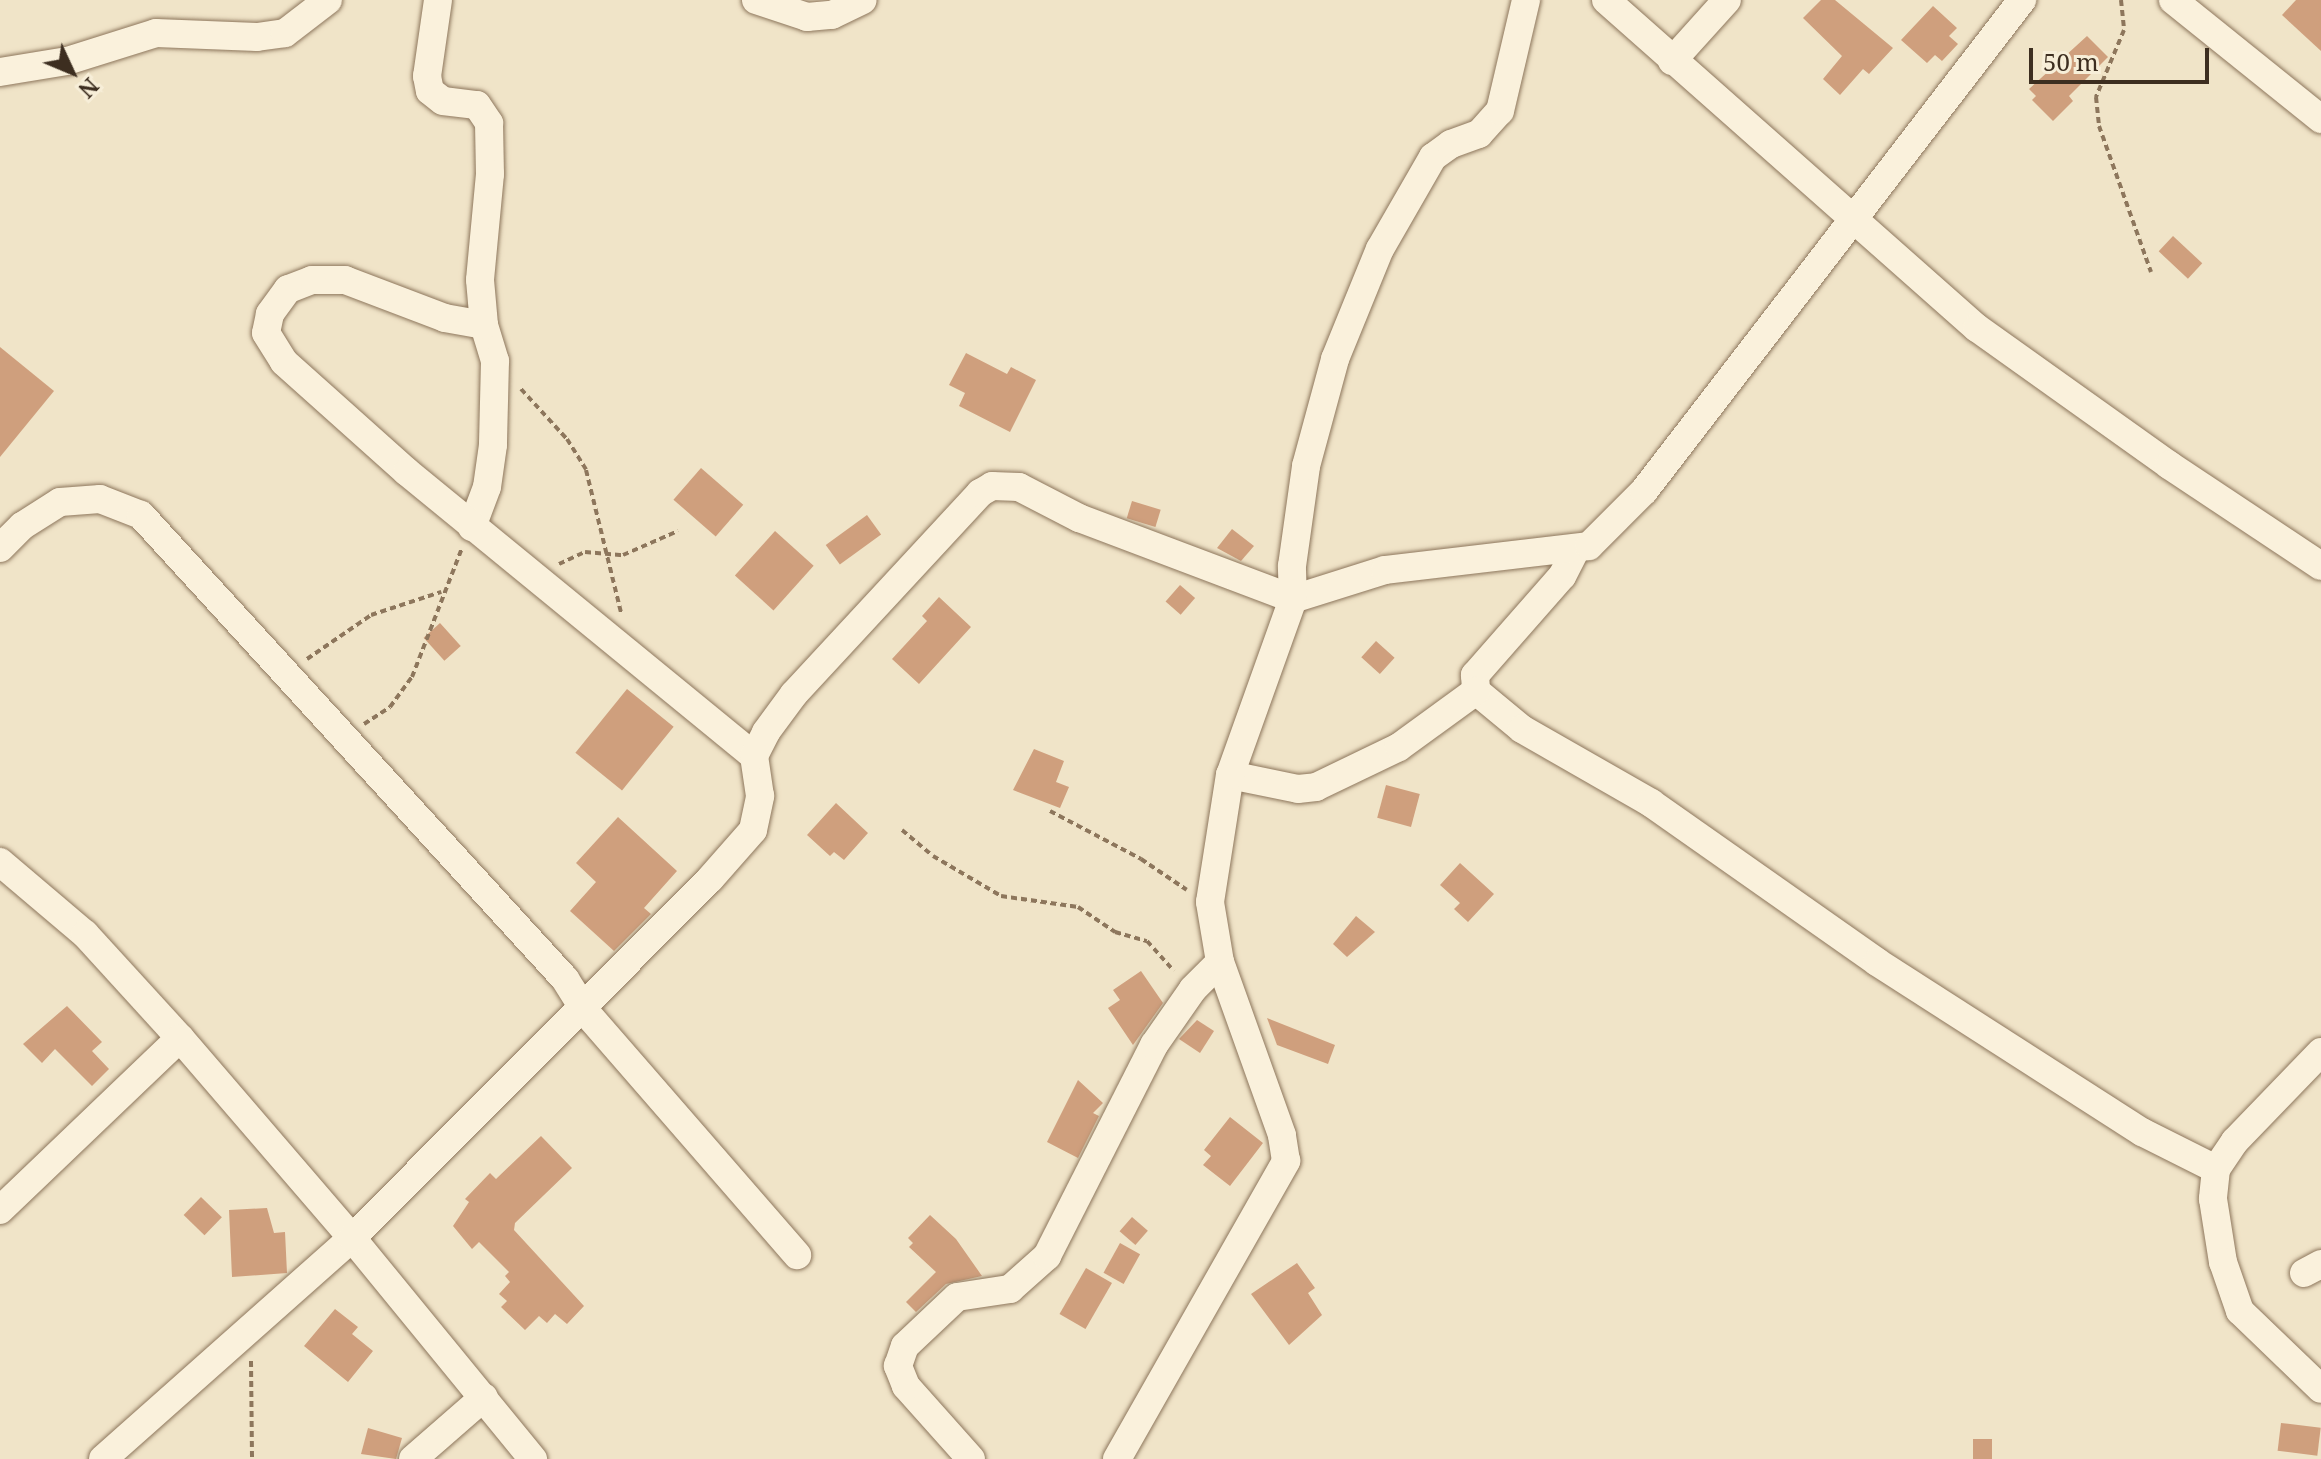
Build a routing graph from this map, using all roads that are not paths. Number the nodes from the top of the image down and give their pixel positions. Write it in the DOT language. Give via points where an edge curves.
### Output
graph roads {
  1 [pos="328,0"];
  2 [pos="438,0"];
  3 [pos="756,0"];
  4 [pos="863,0"];
  5 [pos="1526,0"];
  6 [pos="1606,0"];
  7 [pos="1727,0"];
  8 [pos="2022,0"];
  9 [pos="2173,0"];
  10 [pos="1672,61"];
  11 [pos="0,72"];
  12 [pos="2321,119"];
  13 [pos="1855,216"];
  14 [pos="484,325"];
  15 [pos="472,527"];
  16 [pos="0,548"];
  17 [pos="1575,551"];
  18 [pos="2321,566"];
  19 [pos="1293,599"];
  20 [pos="1476,691"];
  21 [pos="754,756"];
  22 [pos="1230,775"];
  23 [pos="2,868"];
  24 [pos="1220,962"];
  25 [pos="584,1010"];
  26 [pos="180,1038"];
  27 [pos="2321,1052"];
  28 [pos="2216,1169"];
  29 [pos="0,1210"];
  30 [pos="352,1238"];
  31 [pos="797,1255"];
  32 [pos="2321,1389"];
  33 [pos="484,1397"];
  34 [pos="103,1459"];
  35 [pos="413,1459"];
  36 [pos="533,1459"];
  37 [pos="971,1459"];
  38 [pos="1117,1459"];
  1 -- 11 [label="street" via="285,33 156,33 67,61"];
  2 -- 14 [label="street" via="427,76 430,91 443,101 477,105 489,123 480,280"];
  3 -- 4 [label="street" via="807,17 832,15"];
  5 -- 19 [label="street" via="1512,80 1500,111 1479,134 1433,157 1380,249 1335,359 1306,466 1292,566"];
  6 -- 10 [label="street"];
  7 -- 10 [label="street"];
  8 -- 13 [label="street"];
  9 -- 12 [label="street"];
  10 -- 13 [label="street"];
  13 -- 17 [label="street" via="1644,491 1606,533"];
  13 -- 18 [label="street" via="1977,328"];
  14 -- 15 [label="street" via="495,361 493,445 487,487"];
  14 -- 15 [label="street" via="445,318 345,280 312,280 288,289 270,314 266,333 284,362"];
  15 -- 21 [label="street"];
  16 -- 25 [label="street" via="22,526 60,502 120,503 141,515 565,979"];
  17 -- 19 [label="street" via="1385,570"];
  17 -- 20 [label="street" via="1562,576 1475,675"];
  19 -- 21 [label="street" via="1079,518 1019,487 992,486 794,694"];
  19 -- 22 [label="street"];
  20 -- 22 [label="street" via="1399,747 1316,787 1298,789"];
  20 -- 28 [label="street" via="1522,729 1651,803 1877,962 2142,1132"];
  21 -- 25 [label="street" via="760,796 753,830"];
  22 -- 24 [label="street" via="1210,902"];
  23 -- 26 [label="street" via="85,934"];
  24 -- 37 [label="street" via="1193,989 1154,1045 1047,1256 1010,1289 957,1297 905,1346 898,1366 906,1386"];
  24 -- 38 [label="street" via="1282,1135 1286,1161"];
  25 -- 30 [label="street"];
  25 -- 31 [label="street"];
  26 -- 29 [label="street"];
  26 -- 30 [label="street"];
  27 -- 28 [label="street" via="2235,1141"];
  28 -- 32 [label="street" via="2216,1230 2240,1311"];
  30 -- 33 [label="street"];
  30 -- 34 [label="street"];
  33 -- 35 [label="street"];
  33 -- 36 [label="street"];
}
